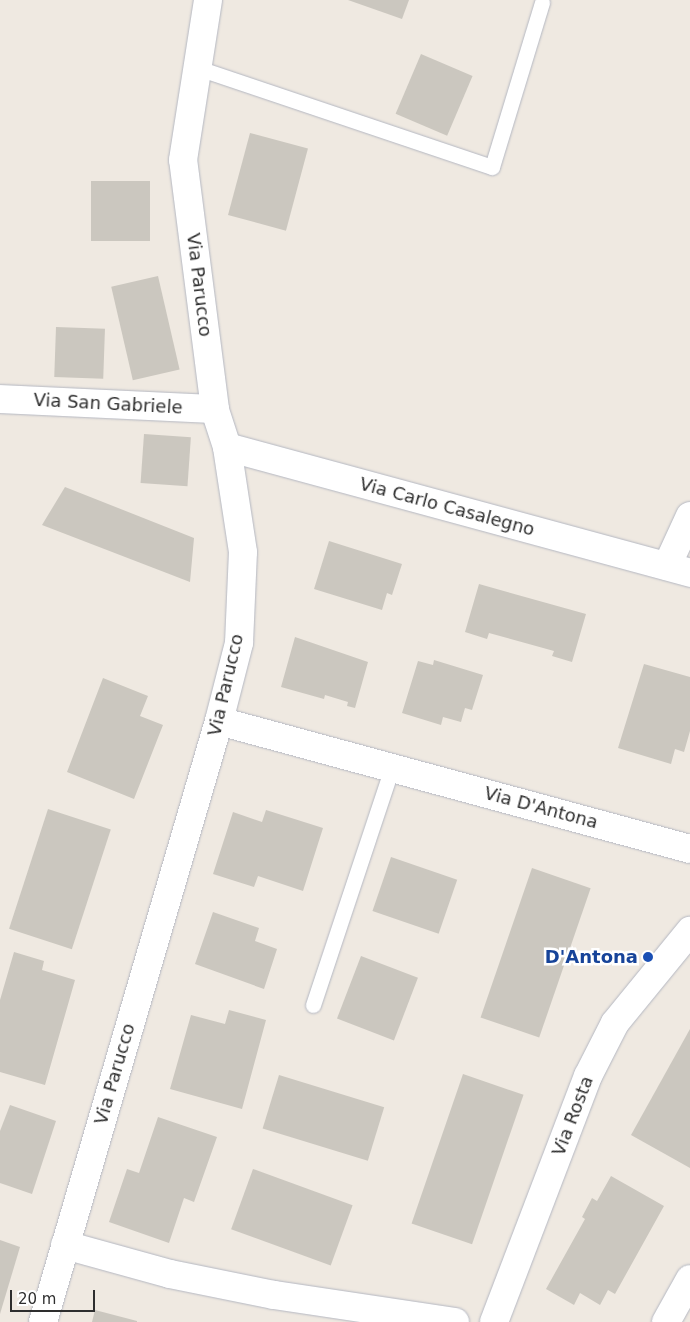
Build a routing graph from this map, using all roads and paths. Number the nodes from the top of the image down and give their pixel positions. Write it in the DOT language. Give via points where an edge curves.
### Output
graph roads {
  1 [pos="208,0"];
  2 [pos="542,2"];
  3 [pos="198,68"];
  4 [pos="0,399"];
  5 [pos="215,409"];
  6 [pos="227,447"];
  7 [pos="690,516"];
  8 [pos="679,569"];
  9 [pos="219,721"];
  10 [pos="392,768"];
  11 [pos="690,849"];
  12 [pos="690,931"];
  13 [pos="313,1005"];
  14 [pos="65,1245"];
  15 [pos="690,1279"];
  16 [pos="313,1312"];
  17 [pos="42,1322"];
  18 [pos="455,1322"];
  19 [pos="494,1322"];
  20 [pos="666,1322"];
  1 -- 3 [label="street, Via Parucco"];
  2 -- 3 [label="lane" via="492,167"];
  3 -- 5 [label="street, Via Parucco" via="183,160"];
  4 -- 5 [label="street, Via San Gabriele"];
  5 -- 6 [label="street, Via Parucco"];
  6 -- 8 [label="street, Via Carlo Casalegno"];
  6 -- 9 [label="street, Via Parucco" via="242,552 239,643"];
  7 -- 8 [label="street, Via Carlo Casalegno"];
  9 -- 10 [label="street, Via D'Antona"];
  9 -- 14 [label="street, Via Parucco"];
  10 -- 11 [label="street, Via D'Antona"];
  10 -- 13 [label="lane"];
  12 -- 19 [label="street, Via Rosta" via="615,1023 588,1076"];
  14 -- 16 [label="street"];
  14 -- 17 [label="street, Via Parucco"];
  15 -- 20 [label="street"];
  16 -- 18 [label="street"];
}
